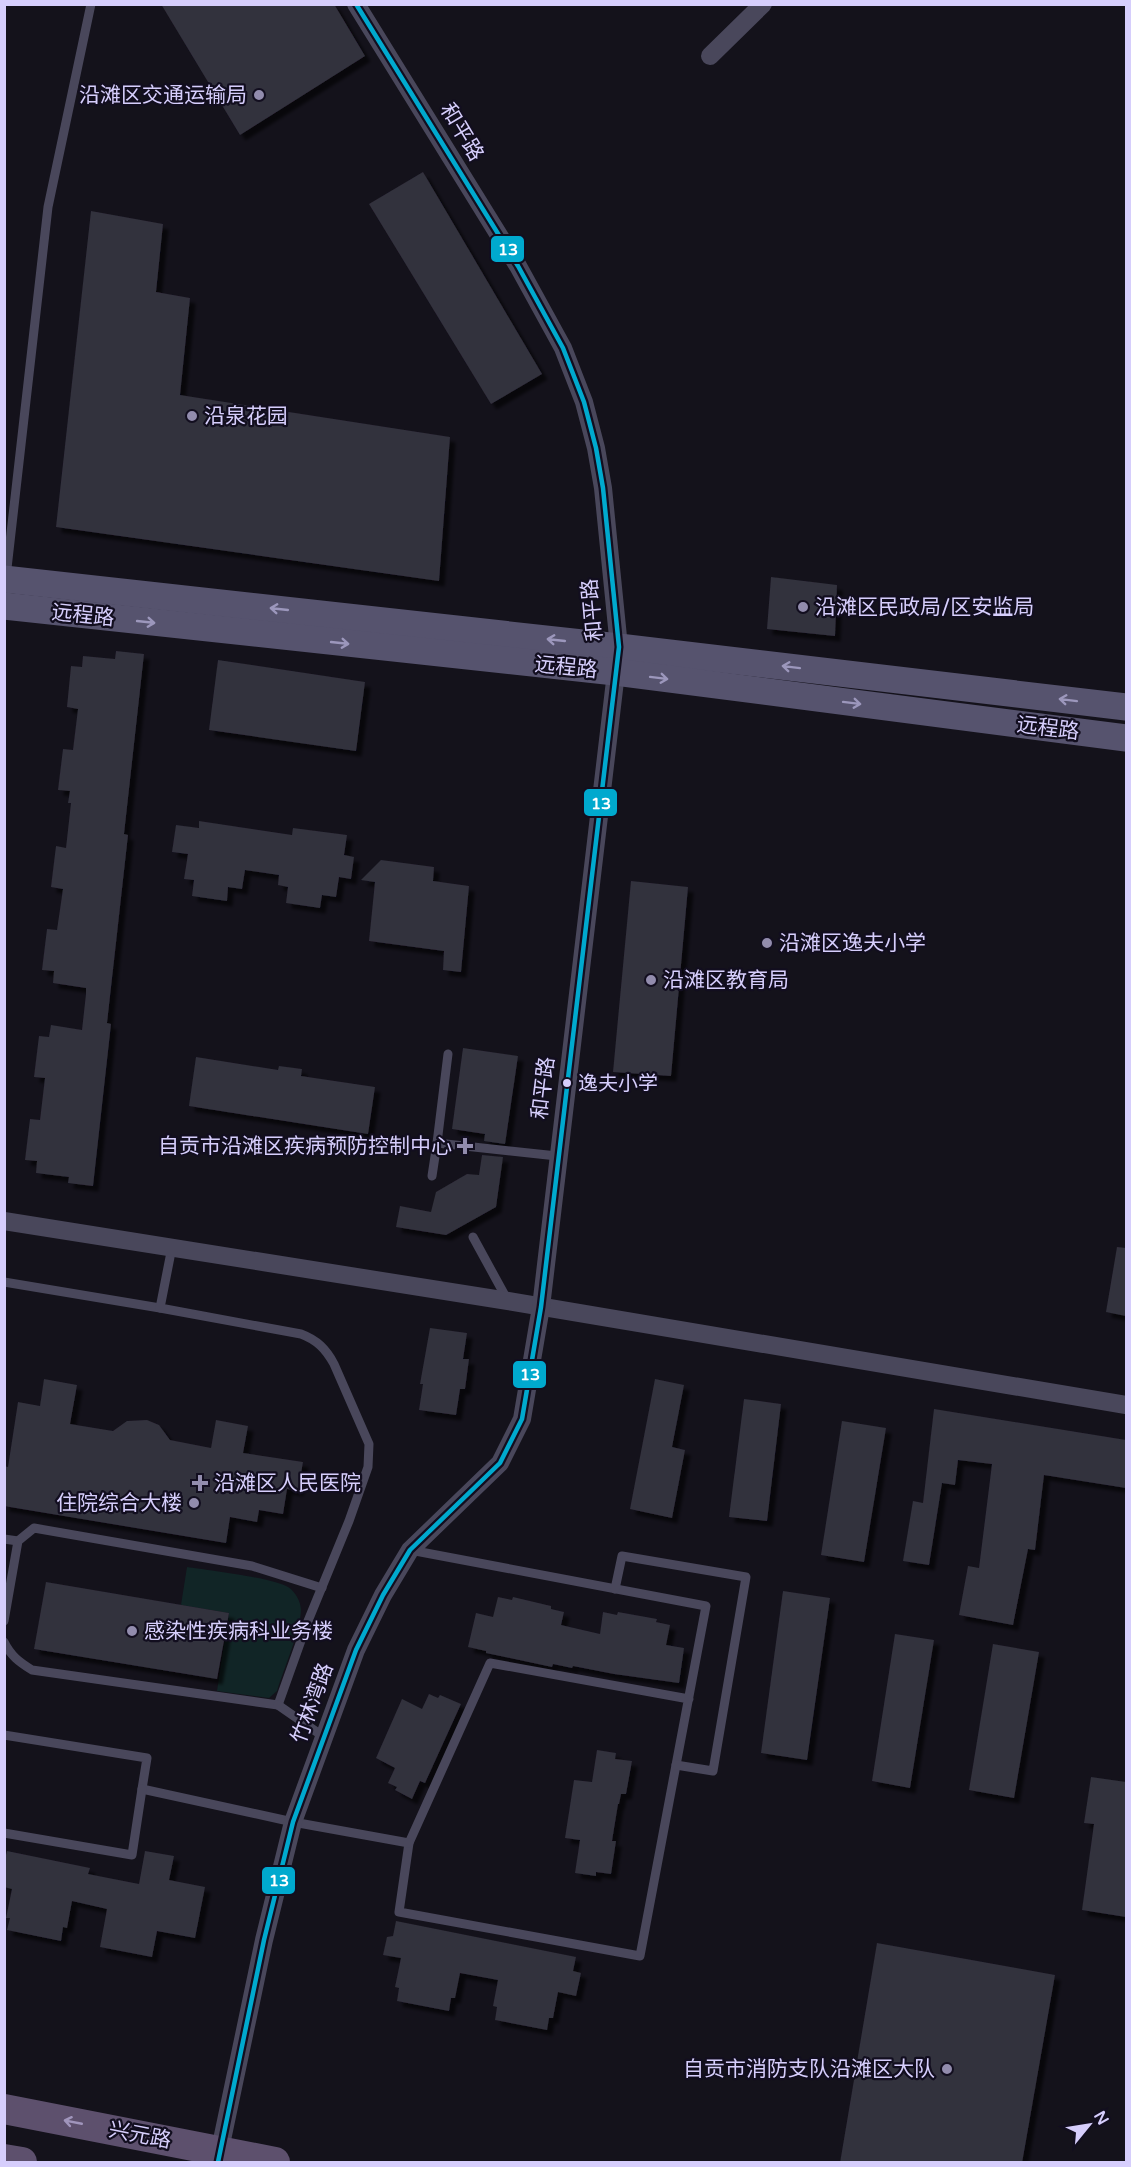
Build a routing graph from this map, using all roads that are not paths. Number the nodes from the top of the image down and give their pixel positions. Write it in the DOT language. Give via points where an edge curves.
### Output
graph roads {
  1 [pos="91,4"];
  2 [pos="356,4"];
  3 [pos="763,4"];
  4 [pos="710,56"];
  5 [pos="5,579"];
  6 [pos="4,606"];
  7 [pos="617,659"];
  8 [pos="1126,707"];
  9 [pos="1126,738"];
  10 [pos="448,1054"];
  11 [pos="437,1143"];
  12 [pos="557,1156"];
  13 [pos="432,1176"];
  14 [pos="4,1221"];
  15 [pos="473,1237"];
  16 [pos="172,1247"];
  17 [pos="4,1282"];
  18 [pos="508,1301"];
  19 [pos="541,1307"];
  20 [pos="160,1308"];
  21 [pos="1126,1405"];
  22 [pos="4,1539"];
  23 [pos="18,1541"];
  24 [pos="410,1550"];
  25 [pos="322,1588"];
  26 [pos="615,1589"];
  27 [pos="4,1621"];
  28 [pos="4,1642"];
  29 [pos="689,1699"];
  30 [pos="278,1705"];
  31 [pos="4,1735"];
  32 [pos="324,1737"];
  33 [pos="676,1765"];
  34 [pos="142,1789"];
  35 [pos="293,1822"];
  36 [pos="4,1833"];
  37 [pos="409,1843"];
  38 [pos="4,2109"];
  39 [pos="219,2157"];
  40 [pos="4,2159"];
  41 [pos="22,2163"];
  42 [pos="274,2163"];
  1 -- 5 [label="lane" via="48,207"];
  2 -- 7 [label="street, 和平路" via="518,266 563,348 584,402 596,448"];
  3 -- 4 [label="street"];
  7 -- 5 [label="main road, 远程路, one-way"];
  6 -- 7 [label="main road, 远程路, one-way"];
  8 -- 7 [label="main road, 远程路, one-way"];
  7 -- 9 [label="main road, 远程路, one-way"];
  7 -- 12 [label="street, 和平路"];
  10 -- 11 [label="lane"];
  11 -- 12 [label="lane"];
  11 -- 13 [label="lane"];
  12 -- 19 [label="street, 和平路"];
  14 -- 16 [label="street"];
  15 -- 18 [label="lane"];
  16 -- 18 [label="street"];
  16 -- 20 [label="lane"];
  17 -- 20 [label="lane"];
  18 -- 19 [label="street"];
  19 -- 21 [label="street"];
  19 -- 24 [label="street, 竹林湾路" via="522,1419 500,1463"];
  20 -- 25 [label="lane" via="301,1334 327,1351 369,1444 369,1454 368,1467"];
  22 -- 23 [label="lane"];
  23 -- 25 [label="lane" via="34,1528 252,1566"];
  23 -- 27 [label="lane"];
  24 -- 26 [label="lane"];
  24 -- 32 [label="street, 竹林湾路" via="356,1650"];
  25 -- 30 [label="lane"];
  26 -- 29 [label="lane" via="706,1606"];
  26 -- 33 [label="lane" via="622,1556 746,1577 713,1771"];
  28 -- 30 [label="lane" via="17,1661 32,1670"];
  29 -- 33 [label="lane"];
  29 -- 37 [label="lane" via="490,1663"];
  30 -- 32 [label="lane"];
  31 -- 34 [label="lane" via="147,1758"];
  32 -- 35 [label="street, 竹林湾路"];
  33 -- 37 [label="lane" via="640,1956 399,1912"];
  34 -- 35 [label="lane"];
  34 -- 36 [label="lane" via="132,1855"];
  35 -- 37 [label="lane"];
  35 -- 39 [label="street, 竹林湾路"];
  39 -- 38 [label="main road, 兴元路, one-way"];
  39 -- 42 [label="main road, 兴元路"];
  40 -- 41 [label="main road"];
}
